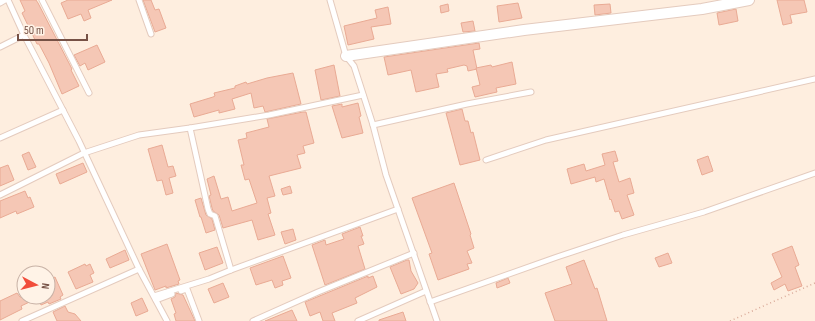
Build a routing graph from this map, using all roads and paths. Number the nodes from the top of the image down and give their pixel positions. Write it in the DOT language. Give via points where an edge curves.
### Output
graph roads {
  1 [pos="7,0"];
  2 [pos="42,0"];
  3 [pos="139,0"];
  4 [pos="330,0"];
  5 [pos="749,0"];
  6 [pos="0,3"];
  7 [pos="150,34"];
  8 [pos="24,35"];
  9 [pos="0,47"];
  10 [pos="346,56"];
  11 [pos="815,79"];
  12 [pos="89,92"];
  13 [pos="531,92"];
  14 [pos="363,95"];
  15 [pos="63,110"];
  16 [pos="373,125"];
  17 [pos="190,128"];
  18 [pos="0,138"];
  19 [pos="84,153"];
  20 [pos="486,160"];
  21 [pos="815,173"];
  22 [pos="0,194"];
  23 [pos="398,209"];
  24 [pos="414,253"];
  25 [pos="139,269"];
  26 [pos="231,270"];
  27 [pos="815,284"];
  28 [pos="426,291"];
  29 [pos="155,298"];
  30 [pos="430,302"];
  31 [pos="22,321"];
  32 [pos="167,321"];
  33 [pos="199,321"];
  34 [pos="253,321"];
  35 [pos="358,321"];
  36 [pos="437,321"];
  37 [pos="730,321"];
  1 -- 6 [label="lane"];
  1 -- 8 [label="lane"];
  2 -- 12 [label="lane"];
  3 -- 7 [label="lane"];
  4 -- 10 [label="lane"];
  5 -- 10 [label="street"];
  8 -- 9 [label="lane"];
  8 -- 15 [label="lane"];
  10 -- 14 [label="lane" via="354,66"];
  11 -- 20 [label="lane" via="546,140"];
  13 -- 16 [label="lane"];
  14 -- 16 [label="lane"];
  14 -- 17 [label="lane"];
  15 -- 18 [label="lane"];
  15 -- 19 [label="lane"];
  16 -- 23 [label="lane"];
  17 -- 19 [label="lane" via="139,135"];
  17 -- 26 [label="lane" via="208,209 210,214 215,216"];
  19 -- 22 [label="lane"];
  19 -- 25 [label="lane"];
  21 -- 30 [label="lane" via="704,212 593,245"];
  23 -- 24 [label="lane"];
  23 -- 26 [label="lane"];
  24 -- 28 [label="lane"];
  24 -- 34 [label="lane"];
  25 -- 29 [label="lane"];
  25 -- 31 [label="lane"];
  26 -- 29 [label="lane"];
  27 -- 37 [label="path"];
  28 -- 30 [label="lane"];
  28 -- 35 [label="lane"];
  29 -- 32 [label="lane"];
  29 -- 33 [label="lane" via="187,289"];
  30 -- 36 [label="lane"];
}
